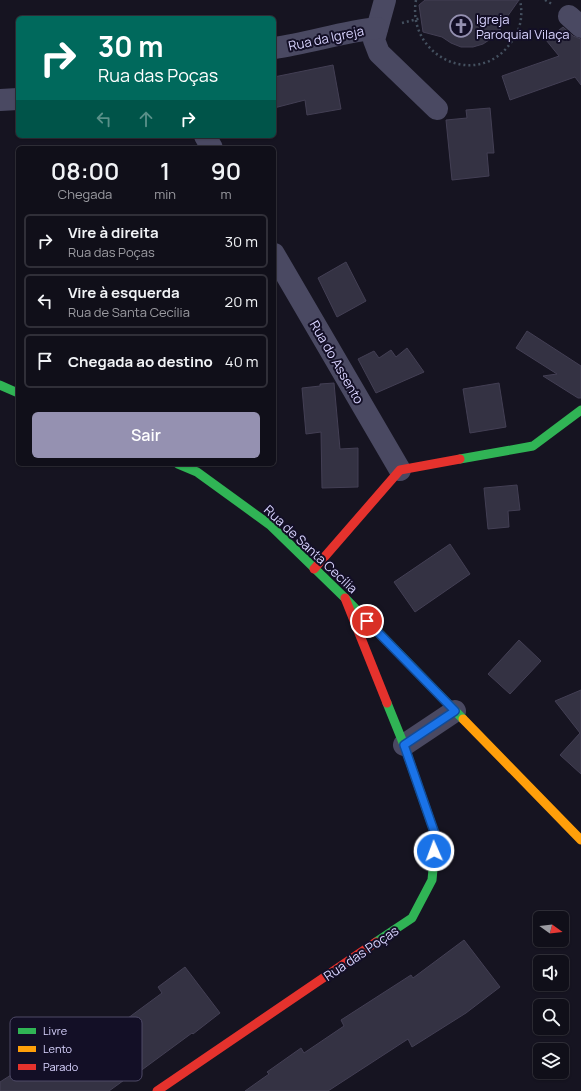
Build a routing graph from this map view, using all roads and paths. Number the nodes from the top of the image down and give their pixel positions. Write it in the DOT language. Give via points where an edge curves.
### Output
graph roads {
  1 [pos="385,0"];
  2 [pos="416,0"];
  3 [pos="520,0"];
  4 [pos="377,28"];
  5 [pos="276,48"];
  6 [pos="16,99"];
  7 [pos="0,100"];
  8 [pos="437,109"];
  9 [pos="276,257"];
  10 [pos="0,385"];
  11 [pos="16,392"];
  12 [pos="581,410"];
  13 [pos="183,466"];
  14 [pos="400,470"];
  15 [pos="314,569"];
  16 [pos="345,598"];
  17 [pos="455,711"];
  18 [pos="404,745"];
  19 [pos="581,840"];
  20 [pos="157,1091"];
  1 -- 4 [label="street"];
  2 -- 3 [label="path" via="415,20 428,47 453,63 469,65 484,63 498,57 509,47 517,34 521,19"];
  4 -- 5 [label="street, Rua da Igreja"];
  4 -- 8 [label="street" via="374,40 379,53"];
  6 -- 7 [label="street"];
  9 -- 14 [label="street, Rua do Assento"];
  10 -- 11 [label="street"];
  12 -- 14 [label="street" via="533,446"];
  13 -- 15 [label="street, Rua de Santa Cecília" via="197,472 270,525"];
  14 -- 15 [label="street"];
  15 -- 16 [label="street, Rua de Santa Cecília"];
  16 -- 17 [label="street, Rua de Santa Cecília"];
  16 -- 18 [label="street, Rua das Poças"];
  17 -- 18 [label="street"];
  17 -- 19 [label="street, Rua de Santa Cecília"];
  18 -- 20 [label="street, Rua das Poças" via="436,837 432,880 412,918"];
}
